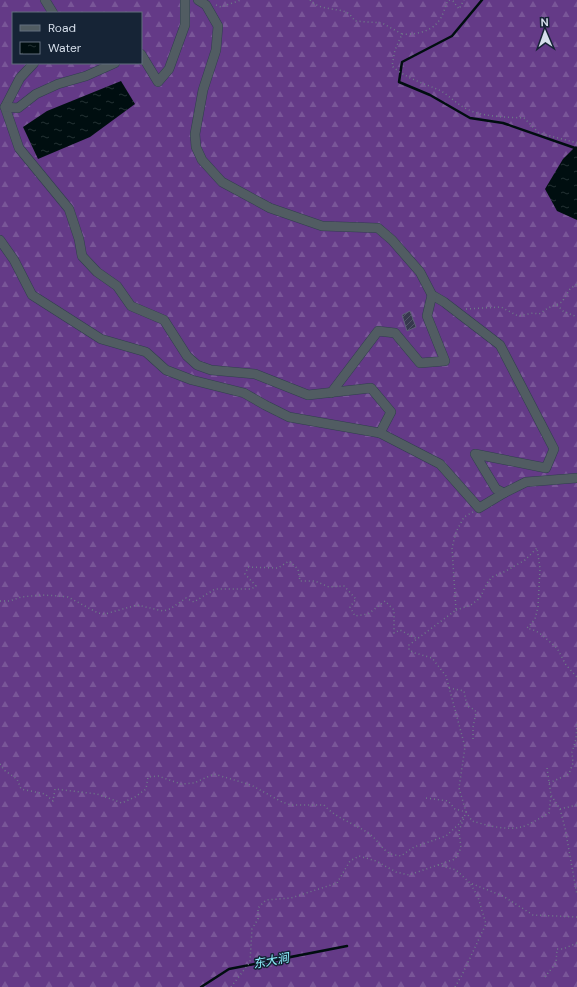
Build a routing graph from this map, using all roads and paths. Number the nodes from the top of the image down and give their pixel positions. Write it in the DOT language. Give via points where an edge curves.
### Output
graph roads {
  1 [pos="44,0"];
  2 [pos="185,0"];
  3 [pos="198,0"];
  4 [pos="242,0"];
  5 [pos="310,0"];
  6 [pos="448,0"];
  7 [pos="464,0"];
  8 [pos="214,5"];
  9 [pos="52,12"];
  10 [pos="402,34"];
  11 [pos="142,56"];
  12 [pos="33,64"];
  13 [pos="113,64"];
  14 [pos="6,107"];
  15 [pos="577,143"];
  16 [pos="0,240"];
  17 [pos="577,284"];
  18 [pos="432,296"];
  19 [pos="556,304"];
  20 [pos="454,310"];
  21 [pos="577,317"];
  22 [pos="331,392"];
  23 [pos="380,432"];
  24 [pos="577,478"];
  25 [pos="504,493"];
  26 [pos="479,508"];
  27 [pos="0,601"];
  28 [pos="456,610"];
  29 [pos="417,639"];
  30 [pos="577,676"];
  31 [pos="449,688"];
  32 [pos="577,723"];
  33 [pos="473,741"];
  34 [pos="0,764"];
  35 [pos="547,768"];
  36 [pos="549,783"];
  37 [pos="551,795"];
  38 [pos="426,798"];
  39 [pos="577,805"];
  40 [pos="560,809"];
  41 [pos="466,812"];
  42 [pos="438,865"];
  43 [pos="470,883"];
  44 [pos="577,895"];
  45 [pos="577,917"];
  46 [pos="577,944"];
  47 [pos="545,977"];
  48 [pos="231,987"];
  49 [pos="455,987"];
  1 -- 9 [label="lane"];
  2 -- 11 [label="lane" via="186,25 169,69 158,82"];
  3 -- 18 [label="lane" via="206,5 218,26 216,50 203,90 195,134 196,147 202,160 222,182 270,208 322,226 378,228 420,272"];
  4 -- 8 [label="path" via="222,7"];
  5 -- 10 [label="path" via="331,10 347,12 355,21 382,23"];
  6 -- 7 [label="path" via="453,1 459,10"];
  6 -- 10 [label="path" via="437,24 420,33"];
  10 -- 15 [label="path" via="392,66 400,72 441,91 468,110 524,118 539,133"];
  12 -- 14 [label="lane" via="20,78"];
  13 -- 14 [label="lane" via="36,94 18,108"];
  14 -- 22 [label="lane" via="20,148 68,209 82,256 97,272 117,286 131,306 164,320 187,356 197,365 211,370 255,374 308,395"];
  16 -- 23 [label="lane" via="14,260 32,295 101,339 146,352 166,370 192,380 244,393 289,417"];
  17 -- 19 [label="path" via="570,289 562,302"];
  18 -- 20 [label="lane"];
  18 -- 22 [label="lane" via="428,316 445,361 420,363 395,333 378,331"];
  19 -- 20 [label="path" via="539,314 533,312 521,316 501,307"];
  19 -- 21 [label="path" via="563,311"];
  20 -- 25 [label="lane" via="500,345 554,449 546,468 475,454 496,489"];
  22 -- 23 [label="lane" via="371,388 391,412"];
  23 -- 26 [label="lane" via="440,464"];
  24 -- 25 [label="lane" via="526,482"];
  25 -- 26 [label="lane"];
  26 -- 28 [label="path" via="464,517 456,532 452,548"];
  27 -- 29 [label="path" via="41,595 59,596 68,597 98,613 105,614 138,605 163,612 186,598 194,602 215,589 251,589 256,586 245,574 248,567 278,568 289,561 298,569 300,581 315,581 329,587 344,586 356,599 350,607 355,616 368,614 386,601 394,610 394,633 400,630"];
  28 -- 29 [label="path"];
  28 -- 30 [label="path" via="471,605 480,598 492,577 525,560 537,548 540,568 538,607 536,619 527,628 542,635 556,648 566,665"];
  29 -- 31 [label="path" via="409,645 409,650 432,658 446,676"];
  31 -- 33 [label="path" via="464,691 467,706 475,710"];
  31 -- 41 [label="path" via="465,747 459,788"];
  32 -- 36 [label="path" via="572,752 574,763 569,774"];
  34 -- 41 [label="path" via="4,770 18,779 21,789 45,794 53,801 55,789 97,794 122,803 146,789 148,777 158,776 181,784 194,783 214,774 251,786 291,806 324,805 331,813 370,834 388,853 401,856 414,847 446,836"];
  35 -- 36 [label="path"];
  36 -- 37 [label="path"];
  37 -- 40 [label="path"];
  37 -- 41 [label="path" via="549,813 521,828 485,825 472,821"];
  38 -- 41 [label="path" via="448,801 455,809"];
  39 -- 40 [label="path"];
  40 -- 44 [label="path"];
  41 -- 42 [label="path" via="459,831 461,848 455,858"];
  42 -- 43 [label="path" via="456,870"];
  42 -- 48 [label="path" via="409,875 359,856 350,861 337,883 291,898 266,900 258,908 258,919 252,929 250,962"];
  43 -- 45 [label="path" via="503,896 533,915"];
  43 -- 49 [label="path" via="478,897 486,924"];
  46 -- 47 [label="path" via="557,949 556,963"];
}
